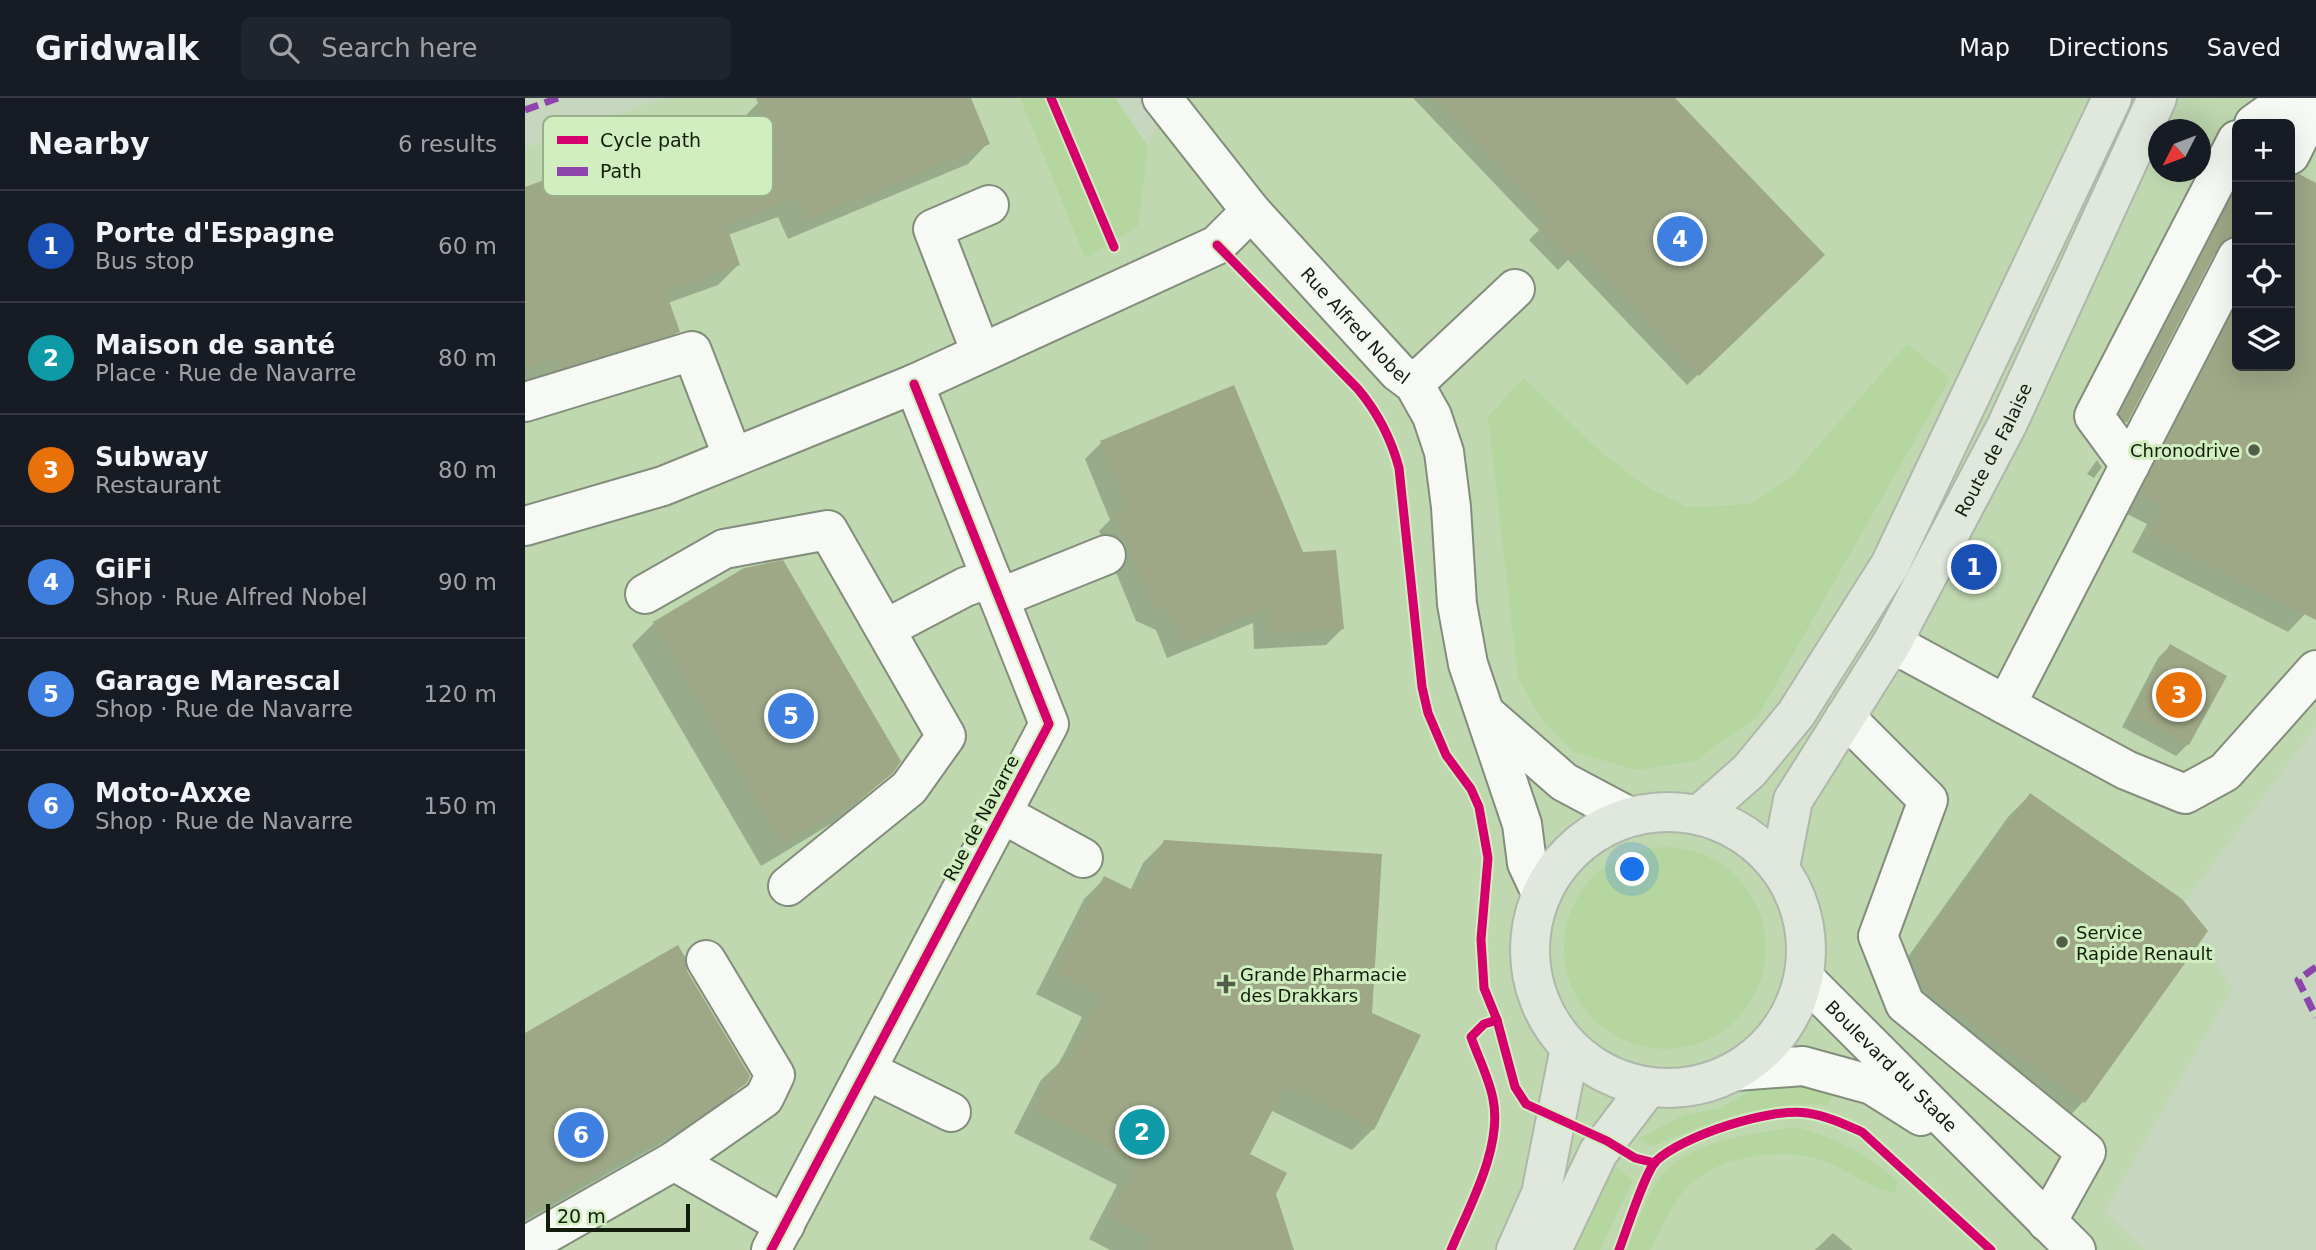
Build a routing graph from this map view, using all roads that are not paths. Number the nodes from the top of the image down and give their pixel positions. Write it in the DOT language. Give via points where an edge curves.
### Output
graph roads {
  1 [pos="2112,98"];
  2 [pos="2157,98"];
  3 [pos="2305,102"];
  4 [pos="1177,105"];
  5 [pos="2266,119"];
  6 [pos="2295,145"];
  7 [pos="2232,150"];
  8 [pos="989,205"];
  9 [pos="1251,211"];
  10 [pos="2232,267"];
  11 [pos="1515,289"];
  12 [pos="981,353"];
  13 [pos="914,384"];
  14 [pos="1414,384"];
  15 [pos="525,401"];
  16 [pos="732,455"];
  17 [pos="2130,465"];
  18 [pos="525,526"];
  19 [pos="1106,555"];
  20 [pos="995,588"];
  21 [pos="645,594"];
  22 [pos="887,628"];
  23 [pos="1892,643"];
  24 [pos="2316,670"];
  25 [pos="2006,705"];
  26 [pos="1486,714"];
  27 [pos="1845,716"];
  28 [pos="1002,813"];
  29 [pos="1699,815"];
  30 [pos="1628,816"];
  31 [pos="1083,858"];
  32 [pos="1780,867"];
  33 [pos="788,886"];
  34 [pos="1541,893"];
  35 [pos="706,960"];
  36 [pos="1804,978"];
  37 [pos="1570,1048"];
  38 [pos="866,1069"];
  39 [pos="1736,1071"];
  40 [pos="1648,1087"];
  41 [pos="951,1112"];
  42 [pos="1978,1154"];
  43 [pos="674,1161"];
  44 [pos="2047,1222"];
  45 [pos="775,1244"];
  46 [pos="525,1246"];
  47 [pos="1516,1250"];
  48 [pos="1552,1250"];
  49 [pos="2076,1250"];
  1 -- 29 [label="main road" via="1890,565 1796,714 1749,771"];
  2 -- 23 [label="main road, Route de Falaise" via="2007,425"];
  3 -- 5 [label="street"];
  3 -- 6 [label="street" via="2308,119"];
  4 -- 9 [label="street, Rue Alfred Nobel"];
  7 -- 17 [label="street" via="2094,416"];
  8 -- 12 [label="street" via="933,229"];
  9 -- 12 [label="street" via="1217,244"];
  9 -- 14 [label="street, Rue Alfred Nobel"];
  10 -- 17 [label="street"];
  11 -- 14 [label="street"];
  12 -- 13 [label="street"];
  13 -- 16 [label="street"];
  13 -- 20 [label="street, Rue de Navarre"];
  14 -- 26 [label="street, Rue Alfred Nobel" via="1432,416 1444,452 1457,604 1468,664"];
  15 -- 16 [label="street" via="692,351"];
  16 -- 18 [label="street" via="663,486"];
  17 -- 25 [label="street"];
  19 -- 20 [label="street"];
  20 -- 22 [label="street" via="965,587"];
  20 -- 28 [label="street, Rue de Navarre" via="1048,724"];
  21 -- 22 [label="street" via="724,549 828,530"];
  22 -- 33 [label="street" via="946,736 909,788"];
  23 -- 25 [label="street"];
  23 -- 27 [label="main road, Route de Falaise"];
  24 -- 25 [label="street" via="2225,772 2185,794 2126,770"];
  26 -- 30 [label="street, Rue Alfred Nobel" via="1564,782"];
  26 -- 34 [label="street, Rue Alfred Nobel" via="1522,824 1527,863"];
  27 -- 32 [label="main road, Route de Falaise" via="1793,800"];
  27 -- 44 [label="street" via="1928,800 1878,936 1905,1004 2086,1152"];
  28 -- 31 [label="street"];
  28 -- 38 [label="street, Rue de Navarre"];
  29 -- 30 [label="main road" via="1663,811"];
  29 -- 32 [label="main road" via="1730,825"];
  30 -- 34 [label="main road" via="1592,833 1562,860"];
  32 -- 36 [label="main road" via="1801,915 1806,940"];
  34 -- 37 [label="main road" via="1530,933 1531,975 1545,1015"];
  35 -- 43 [label="street" via="775,1075 764,1098"];
  36 -- 39 [label="main road" via="1790,1016 1767,1047"];
  36 -- 42 [label="street, Boulevard du Stade"];
  37 -- 40 [label="main road" via="1606,1074"];
  37 -- 47 [label="main road" via="1541,1194"];
  38 -- 41 [label="street"];
  38 -- 45 [label="street, Rue de Navarre"];
  39 -- 40 [label="main road" via="1678,1089"];
  39 -- 42 [label="street, Boulevard du Stade" via="1803,1066 1872,1085"];
  40 -- 48 [label="main road" via="1598,1153"];
  42 -- 44 [label="street, Boulevard du Stade"];
  43 -- 45 [label="street"];
  43 -- 46 [label="street"];
  44 -- 49 [label="street, Boulevard du Stade"];
}
